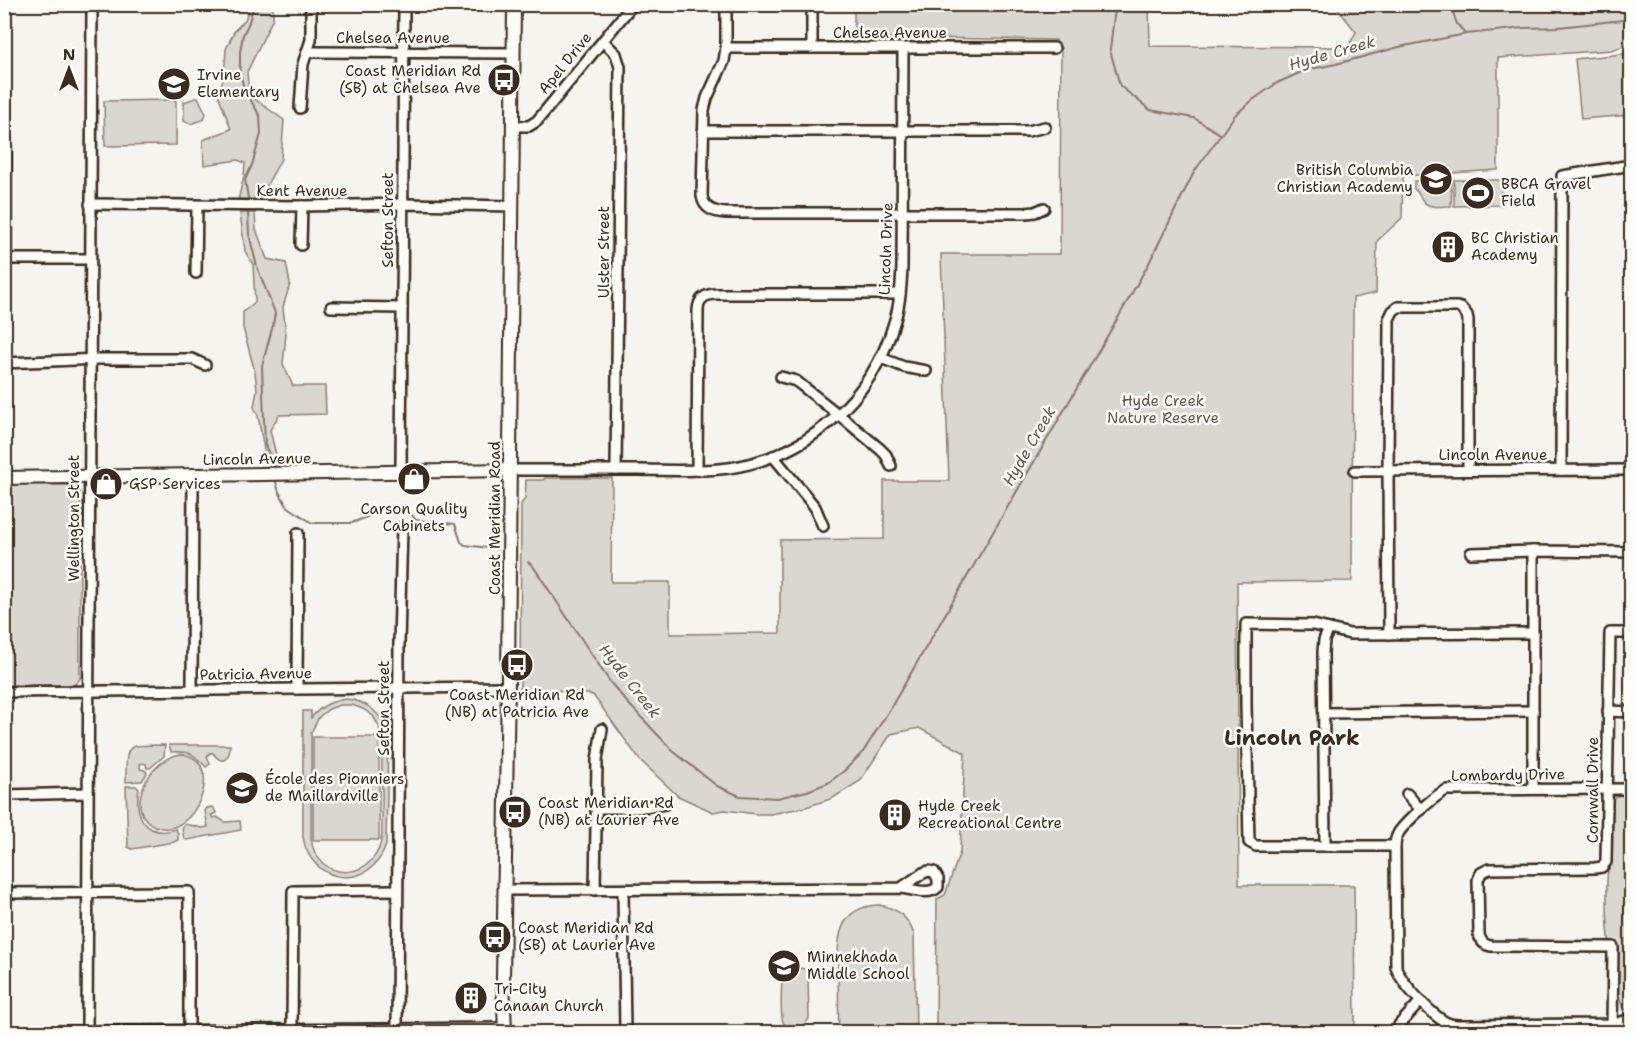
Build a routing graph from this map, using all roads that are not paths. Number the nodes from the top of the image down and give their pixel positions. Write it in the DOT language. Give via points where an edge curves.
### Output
graph roads {
  1 [pos="92,4"];
  2 [pos="311,4"];
  3 [pos="404,4"];
  4 [pos="514,4"];
  5 [pos="633,4"];
  6 [pos="726,4"];
  7 [pos="812,4"];
  8 [pos="603,41"];
  9 [pos="726,48"];
  10 [pos="812,48"];
  11 [pos="1054,48"];
  12 [pos="903,49"];
  13 [pos="308,52"];
  14 [pos="403,53"];
  15 [pos="514,53"];
  16 [pos="300,108"];
  17 [pos="513,126"];
  18 [pos="1045,127"];
  19 [pos="703,131"];
  20 [pos="903,132"];
  21 [pos="6,149"];
  22 [pos="1632,165"];
  23 [pos="90,204"];
  24 [pos="404,204"];
  25 [pos="197,206"];
  26 [pos="302,206"];
  27 [pos="513,206"];
  28 [pos="1044,208"];
  29 [pos="903,214"];
  30 [pos="302,245"];
  31 [pos="5,259"];
  32 [pos="90,259"];
  33 [pos="196,273"];
  34 [pos="900,294"];
  35 [pos="331,307"];
  36 [pos="402,308"];
  37 [pos="881,358"];
  38 [pos="90,360"];
  39 [pos="4,363"];
  40 [pos="205,365"];
  41 [pos="926,371"];
  42 [pos="781,377"];
  43 [pos="839,415"];
  44 [pos="773,456"];
  45 [pos="891,466"];
  46 [pos="510,470"];
  47 [pos="616,470"];
  48 [pos="697,470"];
  49 [pos="1388,470"];
  50 [pos="1468,470"];
  51 [pos="1561,470"];
  52 [pos="1632,470"];
  53 [pos="401,471"];
  54 [pos="1355,471"];
  55 [pos="193,476"];
  56 [pos="89,477"];
  57 [pos="4,478"];
  58 [pos="823,526"];
  59 [pos="402,527"];
  60 [pos="298,533"];
  61 [pos="1533,551"];
  62 [pos="1632,552"];
  63 [pos="1470,553"];
  64 [pos="1329,628"];
  65 [pos="1533,633"];
  66 [pos="1632,633"];
  67 [pos="1389,634"];
  68 [pos="508,687"];
  69 [pos="400,688"];
  70 [pos="297,689"];
  71 [pos="192,690"];
  72 [pos="88,691"];
  73 [pos="4,692"];
  74 [pos="1533,711"];
  75 [pos="1608,711"];
  76 [pos="1632,712"];
  77 [pos="1324,713"];
  78 [pos="602,729"];
  79 [pos="1533,789"];
  80 [pos="1608,789"];
  81 [pos="1632,789"];
  82 [pos="88,793"];
  83 [pos="1407,794"];
  84 [pos="4,795"];
  85 [pos="665,804"];
  86 [pos="596,808"];
  87 [pos="1421,810"];
  88 [pos="1325,846"];
  89 [pos="1395,846"];
  90 [pos="901,888"];
  91 [pos="397,890"];
  92 [pos="506,890"];
  93 [pos="595,890"];
  94 [pos="624,890"];
  95 [pos="4,893"];
  96 [pos="88,893"];
  97 [pos="1421,1001"];
  98 [pos="1632,1019"];
  99 [pos="1399,1025"];
  100 [pos="1612,1028"];
  101 [pos="1517,1029"];
  102 [pos="397,1030"];
  103 [pos="505,1030"];
  104 [pos="189,1031"];
  105 [pos="292,1031"];
  106 [pos="4,1032"];
  107 [pos="87,1032"];
  108 [pos="625,1032"];
  1 -- 23 [label="street, Wellington Street"];
  2 -- 13 [label="street"];
  3 -- 14 [label="street, Sefton Street"];
  4 -- 15 [label="main road, Coast Meridian Road"];
  5 -- 8 [label="street, Apel Drive"];
  6 -- 9 [label="street"];
  7 -- 10 [label="street"];
  8 -- 17 [label="street, Apel Drive" via="537,122"];
  8 -- 47 [label="street, Ulster Street" via="616,54 620,67"];
  9 -- 10 [label="street, Chelsea Avenue"];
  9 -- 19 [label="street" via="705,104"];
  10 -- 12 [label="street, Chelsea Avenue"];
  11 -- 12 [label="street, Chelsea Avenue"];
  12 -- 20 [label="street, Lincoln Drive"];
  13 -- 14 [label="street, Chelsea Avenue"];
  13 -- 16 [label="street" via="303,64"];
  14 -- 15 [label="street, Chelsea Avenue"];
  14 -- 24 [label="street, Sefton Street"];
  15 -- 17 [label="main road, Coast Meridian Road"];
  17 -- 27 [label="main road, Coast Meridian Road"];
  18 -- 20 [label="street" via="1028,131"];
  19 -- 20 [label="street"];
  19 -- 29 [label="street" via="702,196 713,211"];
  20 -- 29 [label="street, Lincoln Drive"];
  21 -- 31 [label="street"];
  22 -- 51 [label="street" via="1562,176"];
  23 -- 25 [label="street, Kent Avenue"];
  23 -- 32 [label="street, Wellington Street"];
  24 -- 26 [label="street, Kent Avenue"];
  24 -- 27 [label="street, Kent Avenue"];
  24 -- 36 [label="street, Sefton Street"];
  25 -- 26 [label="street, Kent Avenue"];
  25 -- 33 [label="street"];
  26 -- 30 [label="street"];
  27 -- 46 [label="main road, Coast Meridian Road"];
  28 -- 29 [label="street" via="1031,213"];
  29 -- 34 [label="street, Lincoln Drive"];
  31 -- 32 [label="street"];
  32 -- 38 [label="street, Wellington Street"];
  34 -- 37 [label="street, Lincoln Drive"];
  34 -- 48 [label="street" via="709,294 703,298 698,310"];
  35 -- 36 [label="street"];
  36 -- 53 [label="street, Sefton Street"];
  37 -- 41 [label="street" via="904,368"];
  37 -- 43 [label="street, Lincoln Drive" via="860,392"];
  38 -- 39 [label="street"];
  38 -- 40 [label="street" via="192,359"];
  38 -- 56 [label="street, Wellington Street"];
  42 -- 43 [label="street" via="796,381"];
  43 -- 44 [label="street, Lincoln Drive" via="799,444"];
  43 -- 45 [label="street" via="880,449"];
  44 -- 48 [label="street, Lincoln Drive" via="729,468"];
  44 -- 58 [label="street" via="816,507"];
  46 -- 47 [label="street, Lincoln Drive"];
  46 -- 53 [label="main road, Lincoln Avenue"];
  46 -- 68 [label="main road, Coast Meridian Road"];
  47 -- 48 [label="street, Lincoln Drive"];
  49 -- 50 [label="street, Lincoln Avenue"];
  49 -- 50 [label="street" via="1389,319 1392,311 1403,306 1457,307 1468,320"];
  49 -- 54 [label="street, Lincoln Avenue"];
  49 -- 67 [label="street"];
  50 -- 51 [label="street, Lincoln Avenue"];
  51 -- 52 [label="street, Lincoln Avenue"];
  53 -- 55 [label="main road, Lincoln Avenue"];
  55 -- 56 [label="main road, Lincoln Avenue"];
  55 -- 71 [label="street"];
  56 -- 57 [label="main road, Lincoln Avenue"];
  56 -- 72 [label="street, Wellington Street"];
  59 -- 69 [label="street, Sefton Street"];
  60 -- 70 [label="street"];
  61 -- 62 [label="street"];
  61 -- 63 [label="street"];
  61 -- 65 [label="street"];
  64 -- 67 [label="street" via="1350,634"];
  64 -- 77 [label="street" via="1324,646"];
  64 -- 88 [label="street" via="1246,624 1249,842 1256,846"];
  65 -- 67 [label="street"];
  65 -- 74 [label="street"];
  66 -- 75 [label="street, Cornwall Drive" via="1610,633"];
  68 -- 69 [label="street, Patricia Avenue"];
  68 -- 92 [label="main road, Coast Meridian Road"];
  69 -- 70 [label="street, Patricia Avenue"];
  69 -- 91 [label="street, Sefton Street"];
  70 -- 71 [label="street, Patricia Avenue"];
  71 -- 72 [label="street, Patricia Avenue"];
  72 -- 73 [label="street, Patricia Avenue"];
  72 -- 82 [label="street, Wellington Street"];
  74 -- 77 [label="street"];
  74 -- 79 [label="street"];
  75 -- 76 [label="street"];
  75 -- 80 [label="street, Cornwall Drive"];
  77 -- 88 [label="street"];
  78 -- 86 [label="street"];
  79 -- 80 [label="street, Lombardy Drive"];
  79 -- 87 [label="street, Lombardy Drive" via="1450,790"];
  80 -- 81 [label="street, Lombardy Drive"];
  80 -- 100 [label="street, Cornwall Drive" via="1604,865 1489,869 1478,880 1479,935 1491,946 1613,947"];
  82 -- 84 [label="street"];
  82 -- 96 [label="street, Wellington Street"];
  83 -- 87 [label="street"];
  85 -- 86 [label="street"];
  86 -- 93 [label="street"];
  87 -- 89 [label="street, Lombardy Drive" via="1400,831"];
  88 -- 89 [label="street"];
  89 -- 97 [label="street" via="1396,967 1401,979"];
  90 -- 94 [label="street"];
  91 -- 102 [label="street, Sefton Street"];
  91 -- 105 [label="street" via="293,891"];
  92 -- 93 [label="street"];
  92 -- 103 [label="main road, Coast Meridian Road"];
  93 -- 94 [label="street"];
  94 -- 108 [label="street"];
  95 -- 96 [label="street"];
  96 -- 104 [label="street" via="189,892"];
  96 -- 107 [label="street, Wellington Street"];
  97 -- 99 [label="street"];
  97 -- 101 [label="street" via="1451,1024"];
  98 -- 100 [label="street"];
  100 -- 101 [label="street"];
  102 -- 103 [label="street"];
  102 -- 105 [label="street"];
  104 -- 105 [label="street"];
  104 -- 107 [label="street"];
  106 -- 107 [label="street"];
}
